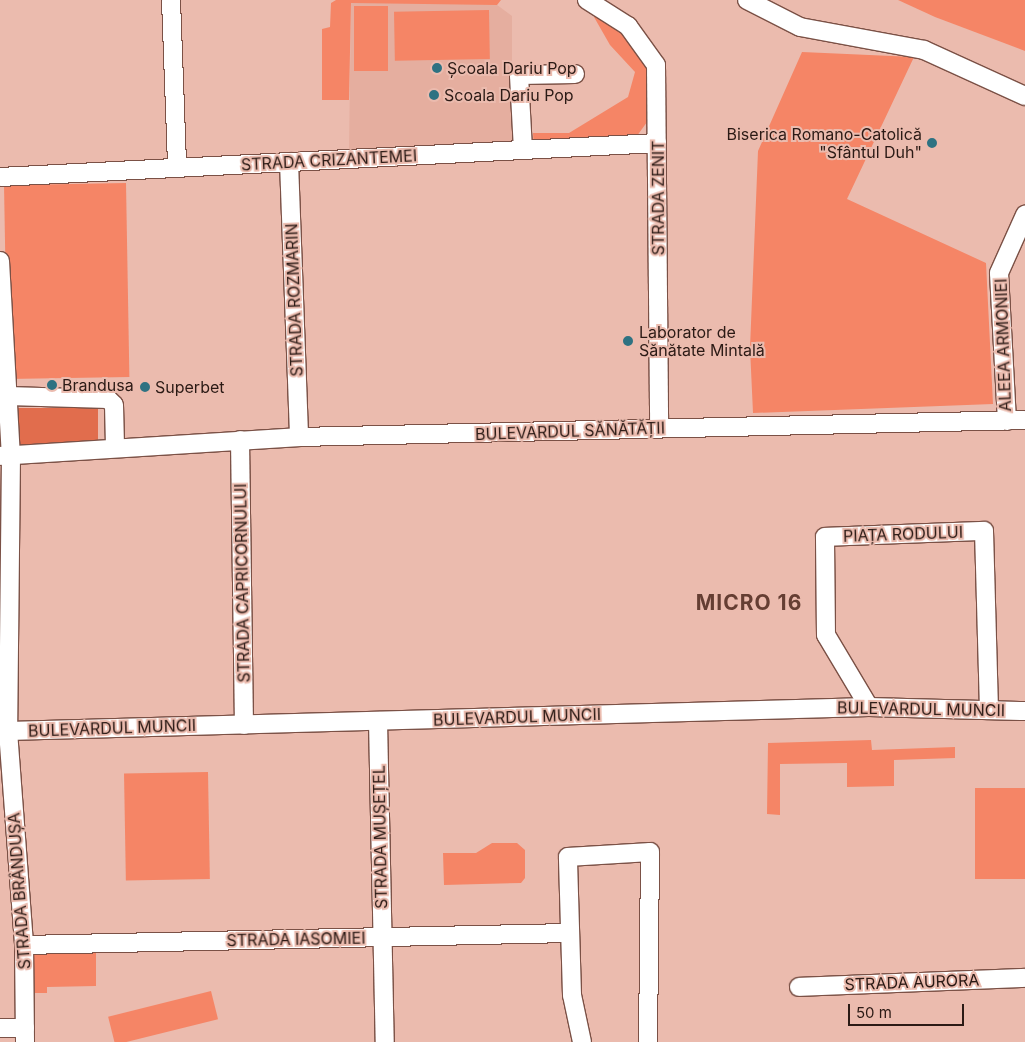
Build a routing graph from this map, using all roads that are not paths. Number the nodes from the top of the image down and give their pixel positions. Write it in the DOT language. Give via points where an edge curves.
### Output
graph roads {
  1 [pos="171,0"];
  2 [pos="747,0"];
  3 [pos="598,3"];
  4 [pos="575,74"];
  5 [pos="1025,96"];
  6 [pos="657,143"];
  7 [pos="522,150"];
  8 [pos="289,162"];
  9 [pos="177,166"];
  10 [pos="0,177"];
  11 [pos="1025,215"];
  12 [pos="0,261"];
  13 [pos="8,396"];
  14 [pos="1025,420"];
  15 [pos="1007,421"];
  16 [pos="659,428"];
  17 [pos="298,437"];
  18 [pos="240,440"];
  19 [pos="115,447"];
  20 [pos="6,456"];
  21 [pos="869,707"];
  22 [pos="989,710"];
  23 [pos="1025,711"];
  24 [pos="378,721"];
  25 [pos="244,725"];
  26 [pos="8,731"];
  27 [pos="568,932"];
  28 [pos="383,938"];
  29 [pos="24,945"];
  30 [pos="1025,978"];
  31 [pos="799,987"];
  32 [pos="0,1028"];
  33 [pos="25,1035"];
  34 [pos="385,1042"];
  35 [pos="582,1042"];
  36 [pos="648,1042"];
  1 -- 9 [label="street"];
  2 -- 5 [label="street" via="800,27 924,50"];
  3 -- 6 [label="street, STRADA ZENIT" via="628,26 656,65"];
  4 -- 7 [label="street" via="519,75"];
  6 -- 7 [label="street, STRADA CRIZANTEMEI"];
  6 -- 16 [label="street, STRADA ZENIT"];
  7 -- 8 [label="street, STRADA CRIZANTEMEI"];
  8 -- 9 [label="street, STRADA CRIZANTEMEI"];
  8 -- 17 [label="street, STRADA ROZMARIN"];
  9 -- 10 [label="street, STRADA CRIZANTEMEI"];
  11 -- 15 [label="street, ALEEA ARMONIEI" via="999,273"];
  12 -- 13 [label="street, STRADA BRÂNDUȘA"];
  13 -- 19 [label="street" via="108,400 114,405"];
  13 -- 20 [label="street, STRADA BRÂNDUȘA"];
  14 -- 15 [label="street, BULEVARDUL SĂNĂTĂȚII"];
  15 -- 16 [label="street, BULEVARDUL SĂNĂTĂȚII"];
  16 -- 17 [label="street, BULEVARDUL SĂNĂTĂȚII"];
  17 -- 18 [label="street, BULEVARDUL SĂNĂTĂȚII"];
  18 -- 19 [label="street, BULEVARDUL SĂNĂTĂȚII"];
  18 -- 25 [label="street, STRADA CAPRICORNULUI"];
  19 -- 20 [label="street, BULEVARDUL SĂNĂTĂȚII"];
  20 -- 26 [label="street, STRADA BRÂNDUȘA"];
  21 -- 22 [label="street, BULEVARDUL MUNCII"];
  21 -- 22 [label="street, PIAȚA RODULUI" via="826,635 825,537 984,531"];
  21 -- 24 [label="street, BULEVARDUL MUNCII"];
  22 -- 23 [label="street, BULEVARDUL MUNCII"];
  24 -- 25 [label="street, BULEVARDUL MUNCII"];
  24 -- 28 [label="street, STRADA MUȘEȚEL"];
  25 -- 26 [label="street, BULEVARDUL MUNCII"];
  26 -- 29 [label="street, STRADA BRÂNDUȘA"];
  27 -- 28 [label="street, STRADA IASOMIEI"];
  27 -- 35 [label="street" via="572,995"];
  27 -- 36 [label="street" via="568,857 650,852"];
  28 -- 29 [label="street, STRADA IASOMIEI"];
  28 -- 34 [label="street, STRADA MUȘEȚEL"];
  29 -- 33 [label="street, STRADA BRÂNDUȘA"];
  30 -- 31 [label="street, STRADA AURORA"];
  32 -- 33 [label="street"];
}
